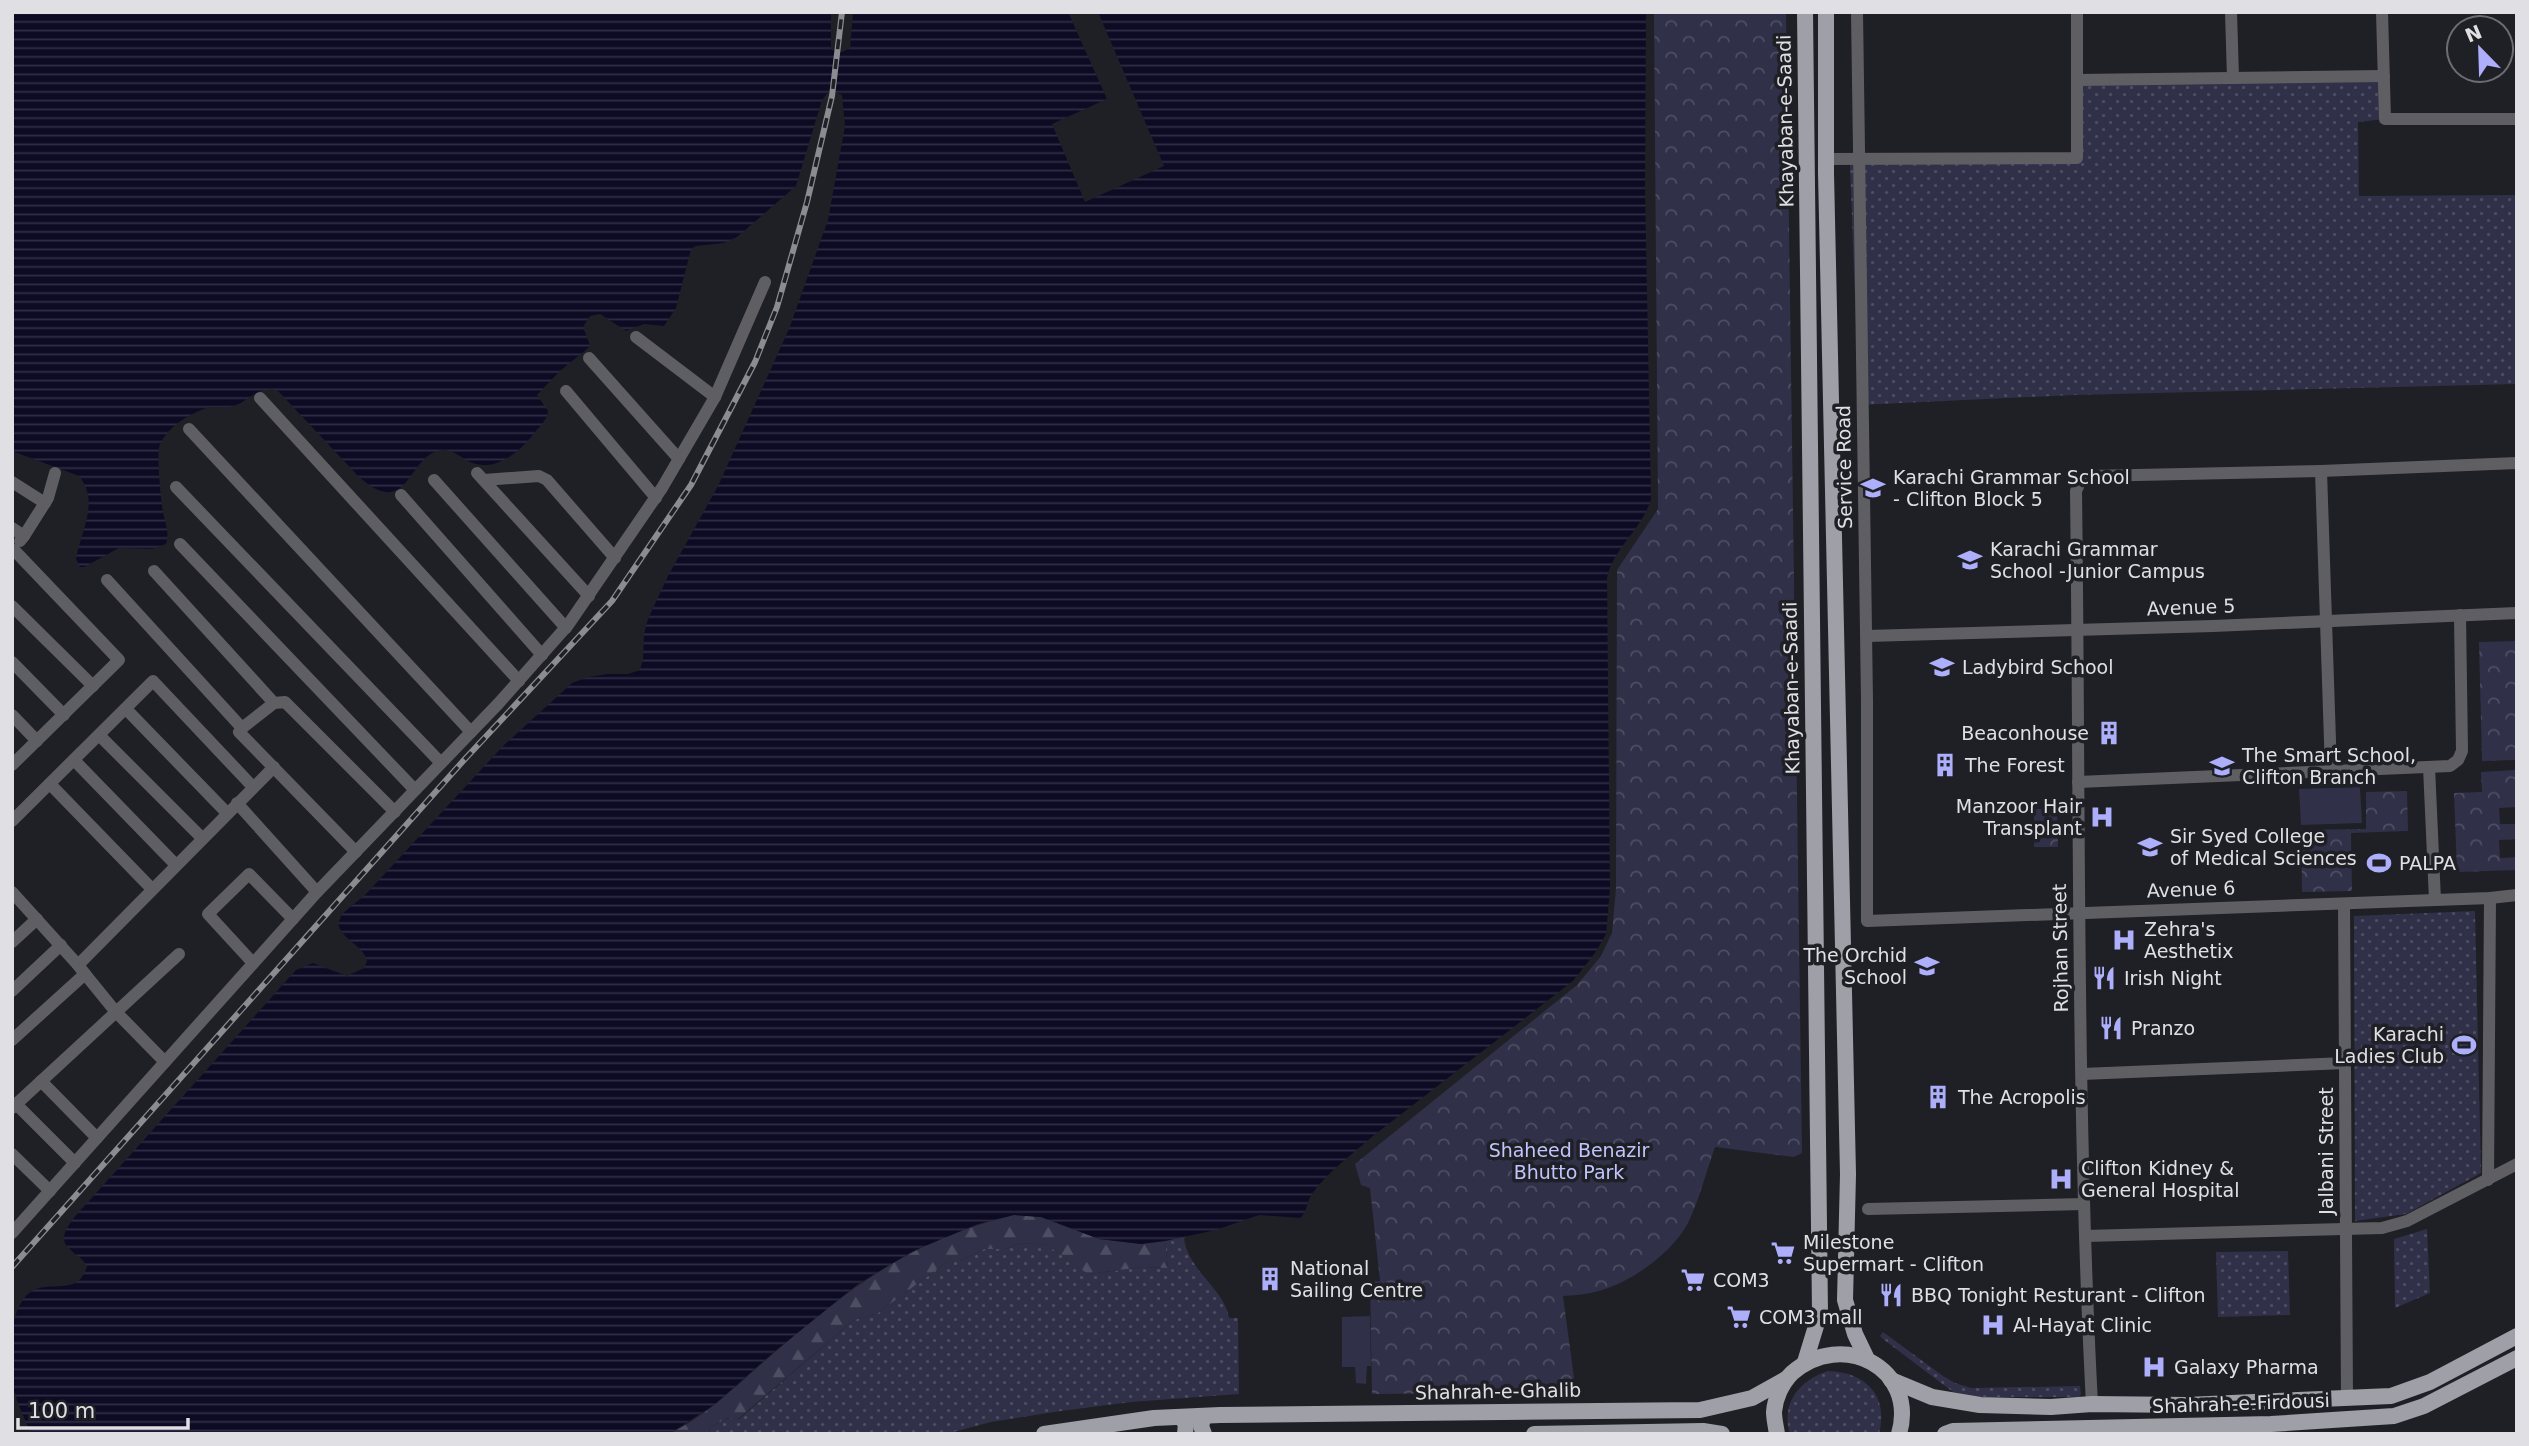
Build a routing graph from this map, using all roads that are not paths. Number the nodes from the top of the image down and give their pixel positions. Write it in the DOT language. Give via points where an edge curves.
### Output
graph roads {
  1 [pos="1805,12"];
  2 [pos="1826,12"];
  3 [pos="1857,12"];
  4 [pos="2077,12"];
  5 [pos="2231,12"];
  6 [pos="2382,12"];
  7 [pos="2384,76"];
  8 [pos="2233,78"];
  9 [pos="2078,80"];
  10 [pos="2517,119"];
  11 [pos="1826,159"];
  12 [pos="1859,159"];
  13 [pos="765,282"];
  14 [pos="636,337"];
  15 [pos="589,358"];
  16 [pos="566,391"];
  17 [pos="715,397"];
  18 [pos="260,398"];
  19 [pos="189,429"];
  20 [pos="679,459"];
  21 [pos="2517,463"];
  22 [pos="2321,471"];
  23 [pos="55,473"];
  24 [pos="434,480"];
  25 [pos="12,482"];
  26 [pos="176,487"];
  27 [pos="401,495"];
  28 [pos="656,498"];
  29 [pos="45,503"];
  30 [pos="12,528"];
  31 [pos="24,536"];
  32 [pos="180,544"];
  33 [pos="13,552"];
  34 [pos="615,558"];
  35 [pos="154,570"];
  36 [pos="107,580"];
  37 [pos="589,596"];
  38 [pos="12,606"];
  39 [pos="2517,613"];
  40 [pos="2460,615"];
  41 [pos="2325,620"];
  42 [pos="566,628"];
  43 [pos="2077,628"];
  44 [pos="1867,636"];
  45 [pos="542,655"];
  46 [pos="12,662"];
  47 [pos="519,681"];
  48 [pos="93,686"];
  49 [pos="274,703"];
  50 [pos="126,709"];
  51 [pos="12,715"];
  52 [pos="64,715"];
  53 [pos="242,727"];
  54 [pos="471,733"];
  55 [pos="99,735"];
  56 [pos="37,741"];
  57 [pos="74,760"];
  58 [pos="441,763"];
  59 [pos="12,765"];
  60 [pos="274,767"];
  61 [pos="2429,767"];
  62 [pos="2331,771"];
  63 [pos="2078,782"];
  64 [pos="50,784"];
  65 [pos="253,787"];
  66 [pos="415,790"];
  67 [pos="237,803"];
  68 [pos="395,812"];
  69 [pos="228,813"];
  70 [pos="12,821"];
  71 [pos="202,838"];
  72 [pos="356,852"];
  73 [pos="176,865"];
  74 [pos="152,889"];
  75 [pos="12,892"];
  76 [pos="317,892"];
  77 [pos="2517,895"];
  78 [pos="2490,898"];
  79 [pos="2435,900"];
  80 [pos="2344,904"];
  81 [pos="2078,912"];
  82 [pos="37,919"];
  83 [pos="293,919"];
  84 [pos="1867,921"];
  85 [pos="12,942"];
  86 [pos="61,945"];
  87 [pos="179,954"];
  88 [pos="253,963"];
  89 [pos="82,969"];
  90 [pos="12,991"];
  91 [pos="115,1011"];
  92 [pos="12,1040"];
  93 [pos="164,1062"];
  94 [pos="2345,1063"];
  95 [pos="2082,1074"];
  96 [pos="41,1081"];
  97 [pos="14,1106"];
  98 [pos="97,1138"];
  99 [pos="12,1154"];
  100 [pos="75,1163"];
  101 [pos="2517,1164"];
  102 [pos="2488,1180"];
  103 [pos="50,1191"];
  104 [pos="2084,1203"];
  105 [pos="1868,1209"];
  106 [pos="2346,1230"];
  107 [pos="12,1233"];
  108 [pos="2085,1236"];
  109 [pos="2517,1336"];
  110 [pos="1866,1357"];
  111 [pos="2517,1357"];
  112 [pos="1805,1362"];
  113 [pos="1786,1379"];
  114 [pos="1891,1380"];
  115 [pos="2347,1399"];
  116 [pos="2092,1404"];
  117 [pos="2186,1405"];
  118 [pos="1204,1416"];
  119 [pos="1180,1417"];
  120 [pos="2186,1430"];
  121 [pos="1949,1432"];
  122 [pos="1044,1434"];
  123 [pos="1185,1434"];
  124 [pos="1204,1434"];
  125 [pos="1534,1434"];
  126 [pos="1722,1434"];
  127 [pos="1777,1434"];
  128 [pos="1899,1434"];
  1 -- 112 [label="main road, Khayaban-e-Saadi" via="1820,1313"];
  2 -- 11 [label="main road"];
  3 -- 12 [label="street, Service Road"];
  4 -- 9 [label="street"];
  5 -- 8 [label="street"];
  6 -- 7 [label="street"];
  7 -- 8 [label="street"];
  7 -- 10 [label="street" via="2385,120"];
  8 -- 9 [label="street"];
  9 -- 12 [label="street" via="2077,158"];
  11 -- 12 [label="street"];
  11 -- 110 [label="main road" via="1848,1174 1845,1300"];
  12 -- 44 [label="street, Service Road"];
  13 -- 17 [label="street"];
  14 -- 17 [label="street"];
  15 -- 20 [label="street"];
  16 -- 28 [label="street"];
  17 -- 20 [label="street"];
  18 -- 47 [label="street"];
  19 -- 54 [label="street"];
  20 -- 28 [label="street"];
  21 -- 22 [label="street"];
  22 -- 41 [label="street"];
  22 -- 43 [label="street, Rojhan Street" via="2090,476 2081,480 2076,491"];
  23 -- 29 [label="street"];
  24 -- 42 [label="street"];
  25 -- 29 [label="street"];
  26 -- 58 [label="street"];
  27 -- 45 [label="street"];
  28 -- 34 [label="street"];
  29 -- 31 [label="street"];
  30 -- 31 [label="street"];
  31 -- 33 [label="street"];
  32 -- 66 [label="street"];
  33 -- 48 [label="street" via="119,660"];
  34 -- 37 [label="street"];
  34 -- 37 [label="street" via="547,480 539,476 481,476"];
  35 -- 49 [label="street"];
  36 -- 53 [label="street"];
  37 -- 42 [label="street"];
  38 -- 48 [label="street"];
  39 -- 40 [label="street, Avenue 5"];
  40 -- 41 [label="street, Avenue 5"];
  40 -- 61 [label="street" via="2462,751 2450,766"];
  41 -- 43 [label="street, Avenue 5"];
  41 -- 62 [label="street"];
  42 -- 45 [label="street"];
  43 -- 44 [label="street, Avenue 5"];
  43 -- 63 [label="street, Rojhan Street"];
  44 -- 84 [label="street, Service Road"];
  45 -- 47 [label="street"];
  46 -- 52 [label="street"];
  47 -- 54 [label="street"];
  48 -- 52 [label="street"];
  49 -- 53 [label="street"];
  49 -- 68 [label="street" via="285,702"];
  50 -- 55 [label="street"];
  50 -- 65 [label="street" via="153,681"];
  50 -- 69 [label="street"];
  51 -- 56 [label="street"];
  52 -- 56 [label="street"];
  53 -- 60 [label="street" via="239,732"];
  54 -- 58 [label="street"];
  55 -- 57 [label="street"];
  55 -- 71 [label="street"];
  56 -- 59 [label="street"];
  57 -- 64 [label="street"];
  57 -- 73 [label="street"];
  58 -- 66 [label="street"];
  60 -- 65 [label="street"];
  60 -- 72 [label="street"];
  61 -- 62 [label="street"];
  61 -- 79 [label="street"];
  62 -- 63 [label="street"];
  63 -- 81 [label="street, Rojhan Street"];
  64 -- 70 [label="street"];
  64 -- 74 [label="street"];
  65 -- 67 [label="street"];
  66 -- 68 [label="street"];
  67 -- 69 [label="street"];
  67 -- 76 [label="street"];
  68 -- 72 [label="street"];
  69 -- 71 [label="street"];
  71 -- 73 [label="street"];
  72 -- 76 [label="street"];
  73 -- 74 [label="street"];
  74 -- 89 [label="street"];
  75 -- 82 [label="street"];
  76 -- 83 [label="street"];
  77 -- 78 [label="street, Avenue 6"];
  78 -- 79 [label="street, Avenue 6"];
  78 -- 102 [label="street"];
  79 -- 80 [label="street, Avenue 6"];
  80 -- 81 [label="street, Avenue 6"];
  80 -- 94 [label="street, Jalbani Street"];
  81 -- 84 [label="street, Avenue 6"];
  81 -- 95 [label="street, Rojhan Street"];
  82 -- 85 [label="street"];
  82 -- 86 [label="street"];
  83 -- 88 [label="street"];
  83 -- 88 [label="street" via="249,874 208,914"];
  86 -- 89 [label="street"];
  86 -- 90 [label="street"];
  87 -- 91 [label="street"];
  88 -- 93 [label="street"];
  89 -- 91 [label="street"];
  89 -- 92 [label="street"];
  91 -- 93 [label="street"];
  91 -- 96 [label="street"];
  93 -- 98 [label="street"];
  94 -- 95 [label="street"];
  94 -- 106 [label="street, Jalbani Street"];
  95 -- 104 [label="street, Rojhan Street"];
  96 -- 97 [label="street"];
  96 -- 98 [label="street"];
  97 -- 100 [label="street"];
  98 -- 100 [label="street"];
  99 -- 103 [label="street"];
  100 -- 103 [label="street"];
  101 -- 102 [label="street"];
  102 -- 106 [label="street" via="2407,1221"];
  103 -- 107 [label="street"];
  104 -- 105 [label="street"];
  104 -- 108 [label="street, Rojhan Street"];
  106 -- 108 [label="street"];
  106 -- 115 [label="street, Jalbani Street"];
  108 -- 116 [label="street, Rojhan Street"];
  109 -- 115 [label="main road, Shahrah-e-Firdousi" via="2430,1382 2391,1396"];
  110 -- 112 [label="main road" via="1829,1353"];
  110 -- 114 [label="main road"];
  111 -- 120 [label="main road, Shahrah-e-Firdousi" via="2424,1406 2395,1416"];
  112 -- 113 [label="main road, Shahrah-e-Ghalib"];
  113 -- 118 [label="main road, Shahrah-e-Ghalib" via="1752,1398 1700,1410"];
  113 -- 127 [label="main road" via="1774,1411"];
  114 -- 116 [label="main road, Shahrah-e-Firdousi" via="1932,1397 1980,1405"];
  114 -- 128 [label="main road" via="1900,1401"];
  115 -- 117 [label="main road, Shahrah-e-Firdousi"];
  116 -- 117 [label="main road, Shahrah-e-Firdousi"];
  117 -- 120 [label="street"];
  118 -- 119 [label="main road, Shahrah-e-Ghalib"];
  118 -- 124 [label="main road" via="1200,1426"];
  119 -- 122 [label="main road"];
  119 -- 123 [label="main road" via="1186,1423"];
  120 -- 121 [label="main road, Shahrah-e-Firdousi"];
  125 -- 126 [label="main road"];
}
